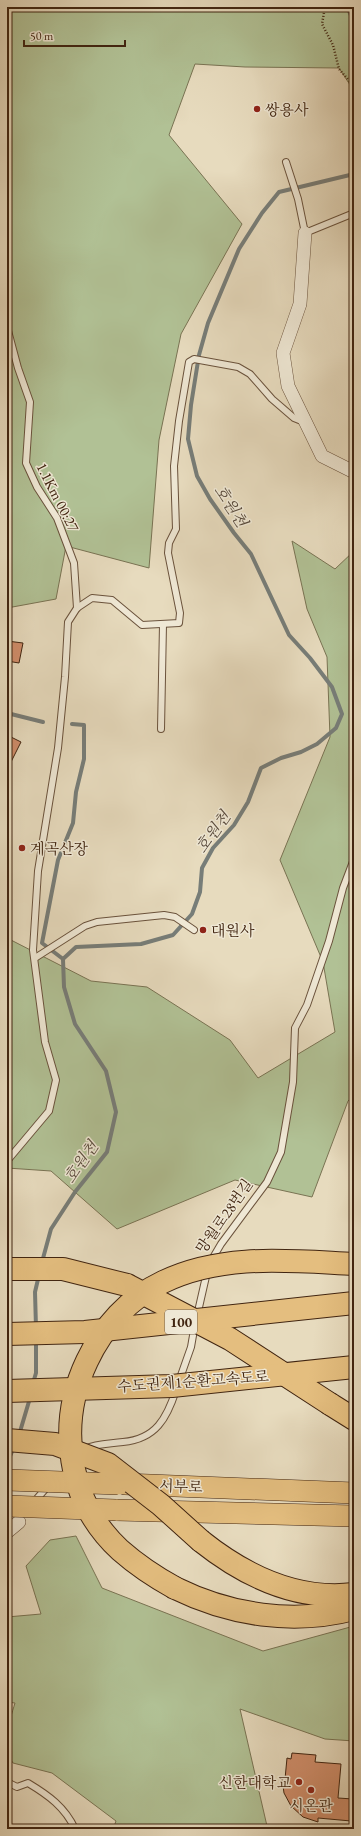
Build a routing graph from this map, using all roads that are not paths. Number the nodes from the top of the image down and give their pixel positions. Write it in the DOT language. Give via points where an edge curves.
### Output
graph roads {
  1 [pos="286,162"];
  2 [pos="354,213"];
  3 [pos="305,233"];
  4 [pos="7,327"];
  5 [pos="305,423"];
  6 [pos="354,472"];
  7 [pos="77,608"];
  8 [pos="163,624"];
  9 [pos="161,729"];
  10 [pos="354,859"];
  11 [pos="194,930"];
  12 [pos="35,958"];
  13 [pos="7,1161"];
  14 [pos="354,1264"];
  15 [pos="7,1269"];
  16 [pos="354,1303"];
  17 [pos="7,1334"];
  18 [pos="354,1367"];
  19 [pos="7,1391"];
  20 [pos="354,1419"];
  21 [pos="7,1440"];
  22 [pos="65,1468"];
  23 [pos="60,1473"];
  24 [pos="7,1480"];
  25 [pos="354,1493"];
  26 [pos="19,1514"];
  27 [pos="354,1516"];
  28 [pos="7,1532"];
  29 [pos="354,1594"];
  30 [pos="354,1609"];
  31 [pos="7,1782"];
  32 [pos="75,1829"];
  1 -- 3 [label="lane" via="298,198"];
  2 -- 3 [label="lane"];
  3 -- 5 [label="street" via="300,304 283,353 288,386"];
  4 -- 7 [label="lane, 1.1Km 00:27" via="30,402 26,463 37,487 57,518 74,564"];
  5 -- 6 [label="street" via="322,456"];
  5 -- 8 [label="lane" via="294,418 272,399 250,374 238,367 194,359 189,362 174,466 176,529 169,543 168,553 180,613 179,623"];
  7 -- 8 [label="lane" via="92,598 112,600 142,626"];
  7 -- 12 [label="lane" via="68,622 58,748 38,871 33,950"];
  8 -- 9 [label="lane"];
  10 -- 22 [label="lane, 망월로28번길" via="307,1006 295,1028 293,1082 280,1152 267,1182 209,1264 190,1347 164,1417 158,1428 145,1436 125,1442 98,1443 84,1449"];
  11 -- 12 [label="lane" via="175,917 164,914 97,922 85,926"];
  12 -- 13 [label="lane" via="45,1042 56,1080 49,1111"];
  14 -- 30 [label="highway, bridge" via="245,1261 212,1265 181,1274 149,1290 110,1323 93,1349 79,1381 70,1417 70,1451 79,1486 91,1513 113,1543 142,1568 175,1588 198,1598 223,1607 268,1616 305,1617"];
  15 -- 20 [label="highway, bridge" via="63,1269 127,1285 230,1339"];
  16 -- 17 [label="highway, 100, bridge" via="85,1332"];
  18 -- 19 [label="highway, 수도권제1순환고속도로, bridge" via="172,1386"];
  21 -- 29 [label="highway, bridge" via="55,1444 108,1464 161,1505 201,1541 243,1569 265,1580 298,1592"];
  23 -- 26 [label="lane"];
  24 -- 25 [label="highway, 서부로, bridge"];
  26 -- 27 [label="highway, 서부로, bridge" via="116,1510"];
  26 -- 28 [label="street"];
  31 -- 32 [label="lane" via="18,1787 28,1783 47,1795 70,1817"];
}
